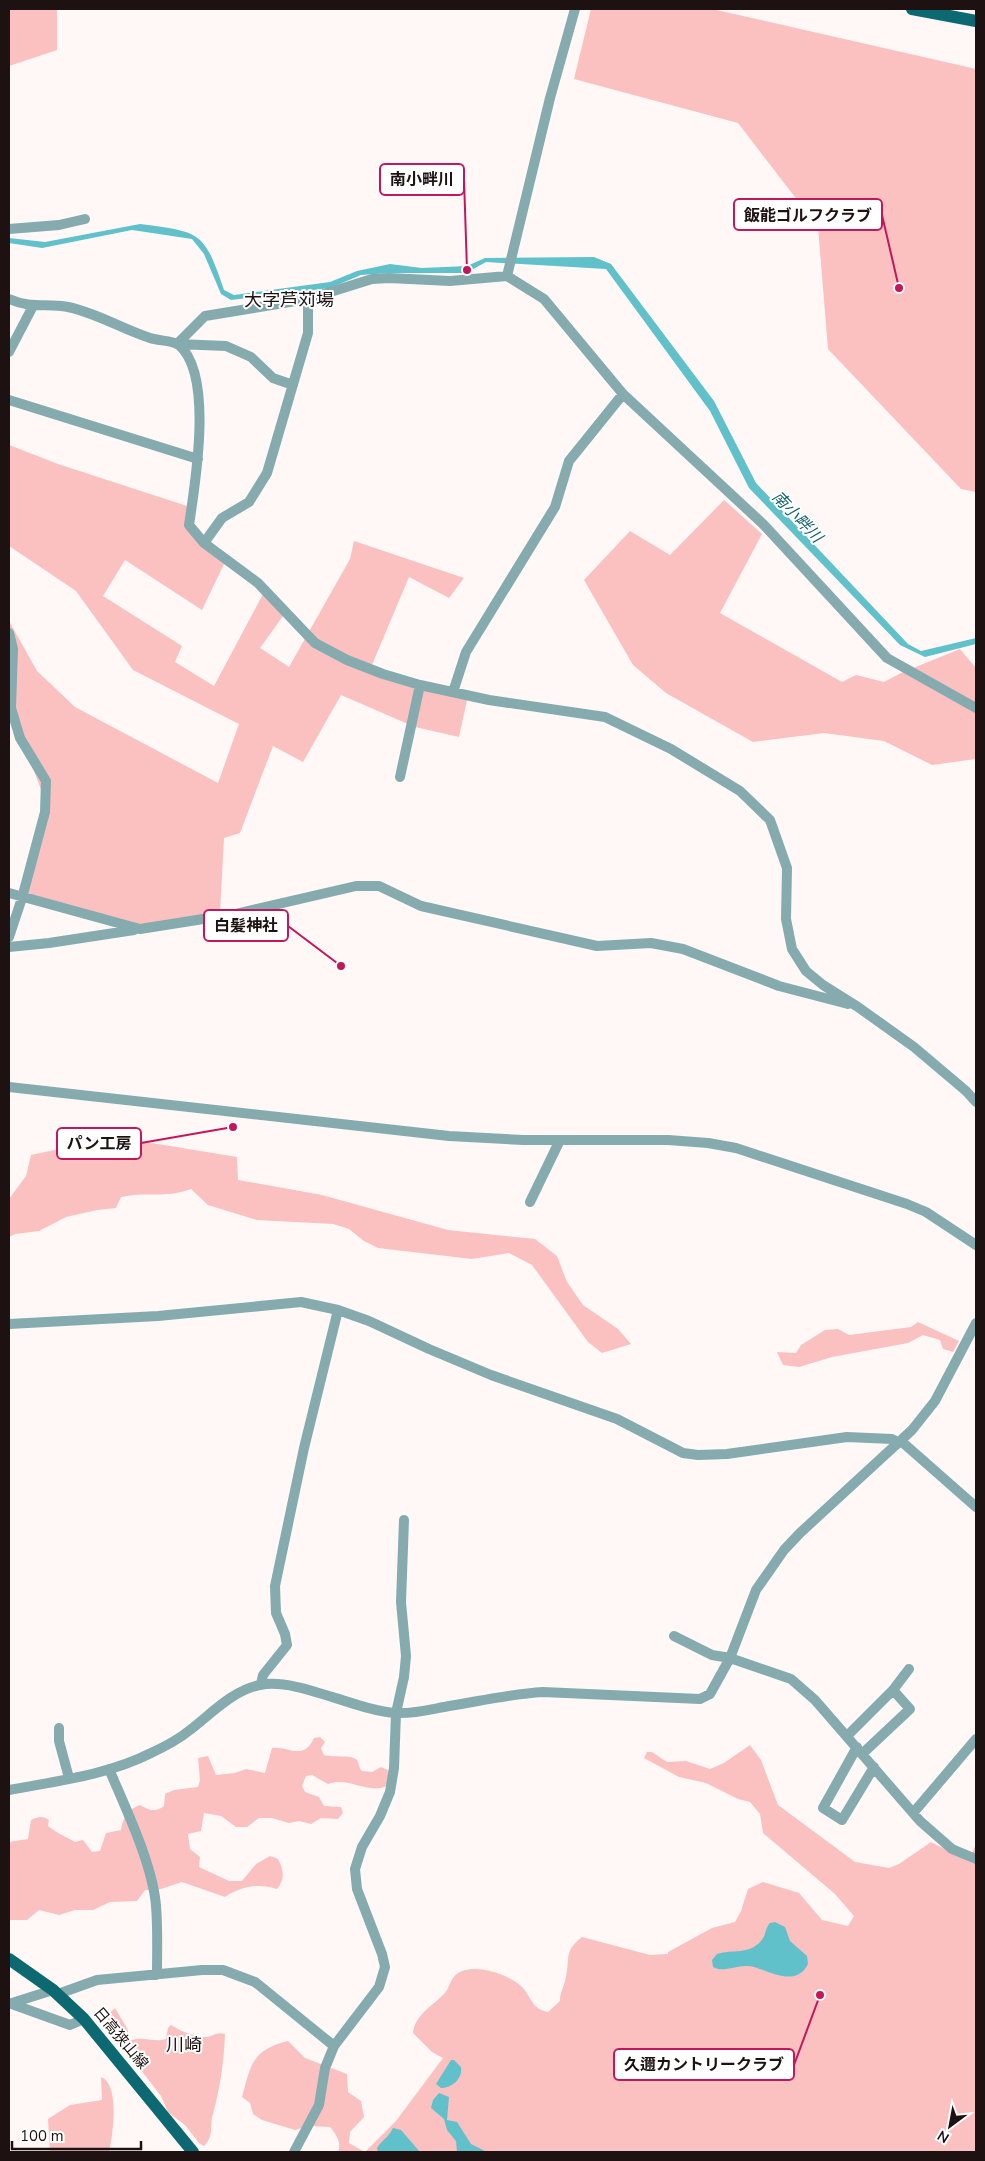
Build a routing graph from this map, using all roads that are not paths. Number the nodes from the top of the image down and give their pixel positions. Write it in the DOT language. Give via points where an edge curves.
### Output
graph roads {
  1 [pos="575,9"];
  2 [pos="912,9"];
  3 [pos="976,21"];
  4 [pos="85,219"];
  5 [pos="9,229"];
  6 [pos="509,272"];
  7 [pos="9,299"];
  8 [pos="308,299"];
  9 [pos="33,306"];
  10 [pos="177,344"];
  11 [pos="9,352"];
  12 [pos="293,385"];
  13 [pos="623,394"];
  14 [pos="9,400"];
  15 [pos="198,458"];
  16 [pos="204,543"];
  17 [pos="9,633"];
  18 [pos="420,685"];
  19 [pos="453,692"];
  20 [pos="976,708"];
  21 [pos="400,777"];
  22 [pos="9,893"];
  23 [pos="22,898"];
  24 [pos="140,929"];
  25 [pos="9,937"];
  26 [pos="9,947"];
  27 [pos="858,1007"];
  28 [pos="9,1087"];
  29 [pos="976,1102"];
  30 [pos="560,1140"];
  31 [pos="530,1202"];
  32 [pos="976,1245"];
  33 [pos="338,1310"];
  34 [pos="976,1323"];
  35 [pos="9,1324"];
  36 [pos="900,1442"];
  37 [pos="976,1507"];
  38 [pos="404,1520"];
  39 [pos="674,1636"];
  40 [pos="730,1658"];
  41 [pos="909,1669"];
  42 [pos="261,1684"];
  43 [pos="893,1690"];
  44 [pos="396,1713"];
  45 [pos="60,1728"];
  46 [pos="847,1736"];
  47 [pos="976,1739"];
  48 [pos="860,1751"];
  49 [pos="874,1767"];
  50 [pos="109,1768"];
  51 [pos="69,1778"];
  52 [pos="9,1790"];
  53 [pos="914,1812"];
  54 [pos="976,1858"];
  55 [pos="9,1959"];
  56 [pos="157,1975"];
  57 [pos="56,1992"];
  58 [pos="10,2003"];
  59 [pos="84,2019"];
  60 [pos="334,2046"];
  61 [pos="194,2152"];
  62 [pos="294,2152"];
  1 -- 6 [label="street" via="550,98"];
  2 -- 3 [label="main road"];
  4 -- 5 [label="street" via="59,225"];
  6 -- 8 [label="street" via="450,281 380,278"];
  6 -- 13 [label="street" via="544,299"];
  7 -- 9 [label="street"];
  8 -- 10 [label="street" via="205,316"];
  8 -- 12 [label="street" via="308,333"];
  9 -- 10 [label="street" via="67,307 150,338"];
  9 -- 11 [label="street"];
  10 -- 12 [label="street" via="226,346 251,357 273,378"];
  10 -- 15 [label="street" via="195,369"];
  12 -- 16 [label="street" via="267,473 249,502 222,518"];
  13 -- 19 [label="street" via="569,461 555,507 466,652"];
  13 -- 20 [label="street" via="763,524 887,658"];
  14 -- 15 [label="street"];
  15 -- 16 [label="street" via="189,525"];
  16 -- 18 [label="street" via="258,583 315,643 347,660"];
  17 -- 23 [label="street" via="13,649 11,708 20,738 46,781 45,812"];
  18 -- 19 [label="street"];
  18 -- 21 [label="street"];
  19 -- 27 [label="street" via="605,717 671,749 740,791 770,820 787,868 786,919 792,949 806,971"];
  22 -- 23 [label="street"];
  23 -- 24 [label="street"];
  23 -- 25 [label="street"];
  24 -- 26 [label="street"];
  24 -- 27 [label="street" via="234,914 356,886 379,886 421,906 597,946 651,943 683,949 779,986"];
  27 -- 29 [label="street" via="914,1047"];
  28 -- 30 [label="street" via="449,1136"];
  30 -- 31 [label="street"];
  30 -- 32 [label="street" via="668,1140 736,1148 907,1204 933,1216"];
  33 -- 35 [label="street" via="310,1303 282,1302 158,1316"];
  33 -- 36 [label="street" via="491,1375 617,1419 683,1453 727,1454 846,1437"];
  33 -- 42 [label="street" via="275,1586 276,1613 287,1646 263,1675"];
  34 -- 36 [label="street" via="935,1401"];
  36 -- 37 [label="street"];
  36 -- 40 [label="street" via="784,1550 756,1590"];
  38 -- 44 [label="street" via="401,1602 406,1656"];
  39 -- 40 [label="street" via="712,1655"];
  40 -- 44 [label="street" via="710,1694 700,1699 543,1692"];
  40 -- 46 [label="street" via="791,1679 816,1700"];
  41 -- 43 [label="street"];
  42 -- 44 [label="street" via="292,1687"];
  42 -- 50 [label="street" via="249,1688 188,1732 152,1753"];
  43 -- 46 [label="street"];
  43 -- 48 [label="street" via="910,1709"];
  44 -- 60 [label="street" via="390,1792 362,1847 355,1869 357,1890 382,1954 384,1973 379,1987"];
  45 -- 51 [label="street" via="59,1741"];
  46 -- 48 [label="street"];
  47 -- 53 [label="street"];
  48 -- 49 [label="street"];
  48 -- 49 [label="street" via="823,1808 842,1820"];
  49 -- 53 [label="street"];
  50 -- 51 [label="street"];
  50 -- 56 [label="street" via="150,1877 156,1905"];
  51 -- 52 [label="street"];
  53 -- 54 [label="street" via="952,1849"];
  55 -- 57 [label="main road, 日高狭山線"];
  56 -- 57 [label="street" via="97,1980"];
  56 -- 60 [label="street" via="224,1970 240,1975 256,1982"];
  57 -- 58 [label="street"];
  57 -- 59 [label="main road, 日高狭山線"];
  58 -- 59 [label="street" via="70,2025"];
  59 -- 61 [label="main road, 日高狭山線"];
  60 -- 62 [label="street" via="319,2105"];
}
